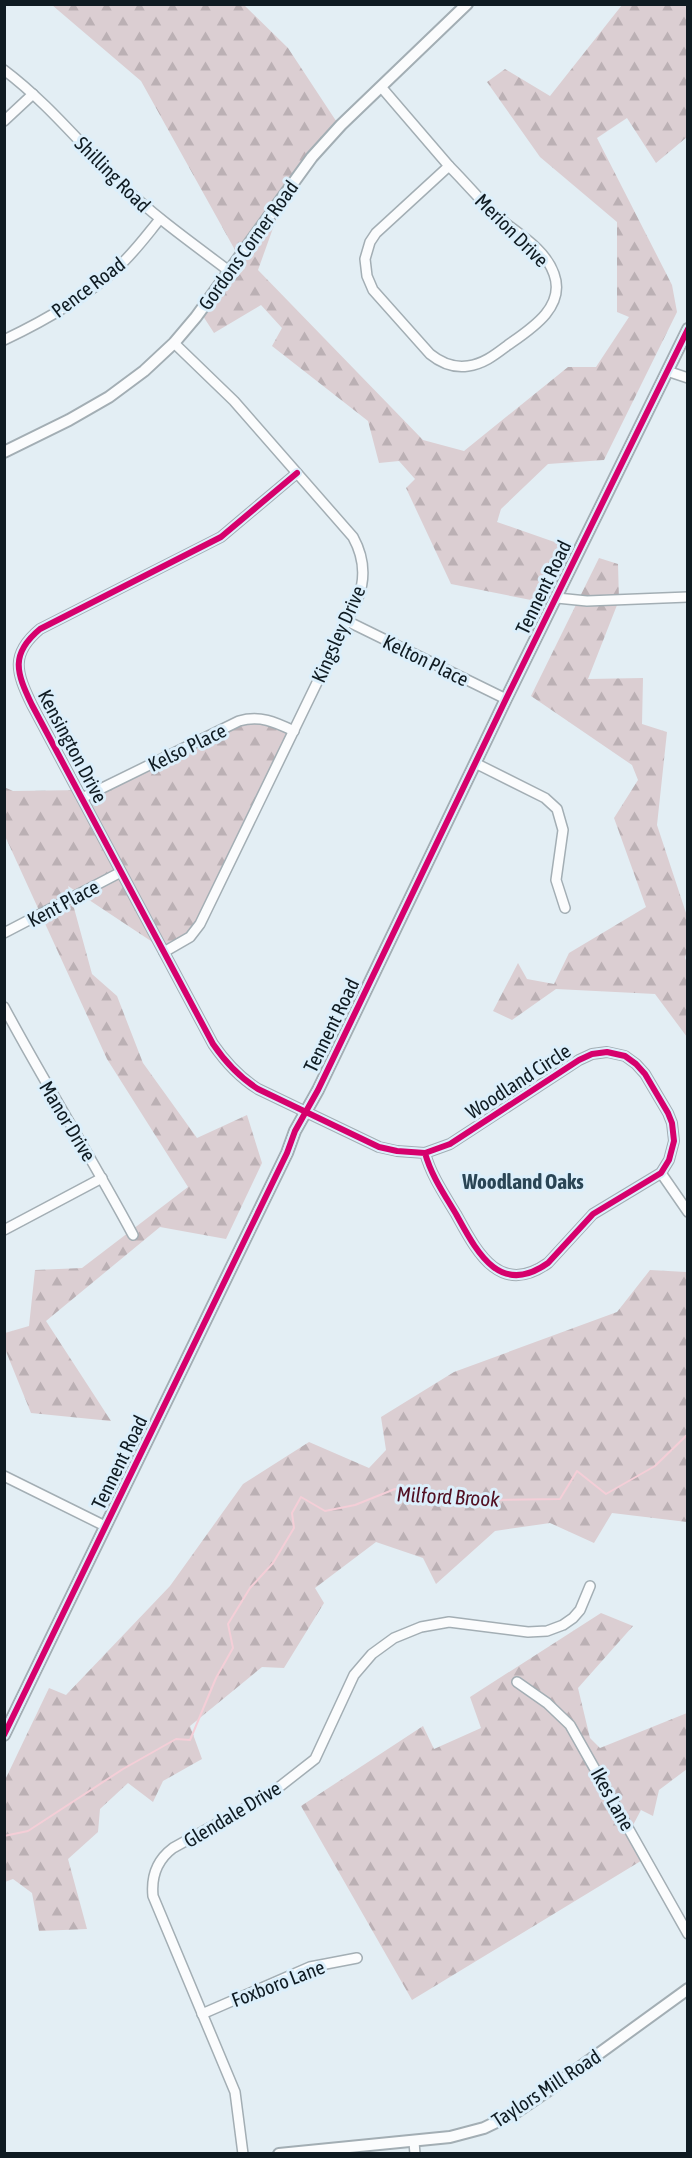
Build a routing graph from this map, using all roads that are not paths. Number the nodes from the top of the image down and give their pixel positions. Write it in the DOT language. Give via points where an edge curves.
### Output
graph roads {
  1 [pos="467,4"];
  2 [pos="4,70"];
  3 [pos="382,88"];
  4 [pos="33,94"];
  5 [pos="4,121"];
  6 [pos="449,166"];
  7 [pos="160,219"];
  8 [pos="229,271"];
  9 [pos="687,328"];
  10 [pos="4,340"];
  11 [pos="174,343"];
  12 [pos="667,370"];
  13 [pos="687,378"];
  14 [pos="4,452"];
  15 [pos="297,473"];
  16 [pos="687,597"];
  17 [pos="556,598"];
  18 [pos="347,621"];
  19 [pos="506,699"];
  20 [pos="294,731"];
  21 [pos="475,763"];
  22 [pos="82,798"];
  23 [pos="121,872"];
  24 [pos="565,908"];
  25 [pos="4,933"];
  26 [pos="164,952"];
  27 [pos="4,1007"];
  28 [pos="306,1112"];
  29 [pos="425,1153"];
  30 [pos="661,1173"];
  31 [pos="102,1178"];
  32 [pos="687,1212"];
  33 [pos="4,1230"];
  34 [pos="133,1235"];
  35 [pos="4,1476"];
  36 [pos="105,1526"];
  37 [pos="590,1586"];
  38 [pos="518,1682"];
  39 [pos="4,1736"];
  40 [pos="687,1934"];
  41 [pos="357,1958"];
  42 [pos="687,1989"];
  43 [pos="202,2014"];
  44 [pos="414,2142"];
  45 [pos="243,2154"];
  46 [pos="279,2154"];
  47 [pos="415,2154"];
  1 -- 3 [label="street, Gordons Corner Road"];
  2 -- 4 [label="street, Shilling Road"];
  3 -- 6 [label="street, Merion Drive"];
  3 -- 8 [label="street, Gordons Corner Road" via="312,157"];
  4 -- 5 [label="street"];
  4 -- 7 [label="street, Shilling Road"];
  6 -- 6 [label="street, Merion Drive" via="490,210 546,258 556,281 554,300 544,317 487,360 468,367 452,365 430,354 373,290 365,268 366,251 376,233"];
  7 -- 8 [label="street, Shilling Road"];
  7 -- 10 [label="street, Pence Road" via="127,259 92,289"];
  8 -- 11 [label="street, Gordons Corner Road"];
  9 -- 12 [label="street, Tennent Road"];
  11 -- 14 [label="street, Gordons Corner Road" via="109,397"];
  11 -- 15 [label="street, Kingsley Drive" via="234,401"];
  12 -- 13 [label="street"];
  12 -- 17 [label="street, Tennent Road"];
  15 -- 18 [label="street, Kingsley Drive" via="359,547 362,583"];
  15 -- 22 [label="street, Kensington Drive" via="221,537 45,626 24,645 18,658 19,674"];
  16 -- 17 [label="street" via="587,601"];
  17 -- 19 [label="street, Tennent Road"];
  18 -- 19 [label="street, Kelton Place"];
  18 -- 20 [label="street, Kingsley Drive"];
  19 -- 21 [label="street, Tennent Road"];
  20 -- 22 [label="street, Kelso Place" via="256,718 239,722"];
  20 -- 26 [label="street, Kingsley Drive" via="200,924 190,937"];
  21 -- 24 [label="street" via="545,798 557,809 563,830 556,880"];
  21 -- 28 [label="street, Tennent Road"];
  22 -- 23 [label="street, Kensington Drive"];
  23 -- 25 [label="street, Kent Place"];
  23 -- 26 [label="street, Kensington Drive"];
  26 -- 28 [label="street, Kensington Drive" via="224,1060 258,1089"];
  27 -- 31 [label="street, Manor Drive"];
  28 -- 29 [label="street, Woodland Circle" via="380,1147"];
  28 -- 36 [label="street, Tennent Road"];
  29 -- 30 [label="street" via="430,1170 477,1252 492,1267 515,1274 540,1268 593,1214"];
  29 -- 30 [label="street, Woodland Circle" via="461,1138 579,1060 607,1052 625,1056 636,1064 668,1113 674,1141"];
  30 -- 32 [label="street"];
  31 -- 33 [label="street"];
  31 -- 34 [label="street, Manor Drive"];
  35 -- 36 [label="street"];
  36 -- 39 [label="street, Tennent Road"];
  37 -- 43 [label="street, Glendale Drive" via="573,1618 547,1631 449,1623 421,1627 393,1638 354,1675 315,1759 269,1795 166,1854 153,1877 153,1896"];
  38 -- 40 [label="street, Ikes Lane" via="547,1702 570,1725"];
  41 -- 43 [label="street, Foxboro Lane" via="310,1967"];
  42 -- 44 [label="street, Taylors Mill Road" via="515,2113 469,2133"];
  43 -- 45 [label="street, Glendale Drive" via="235,2092"];
  44 -- 46 [label="street, Taylors Mill Road"];
  44 -- 47 [label="street"];
}
